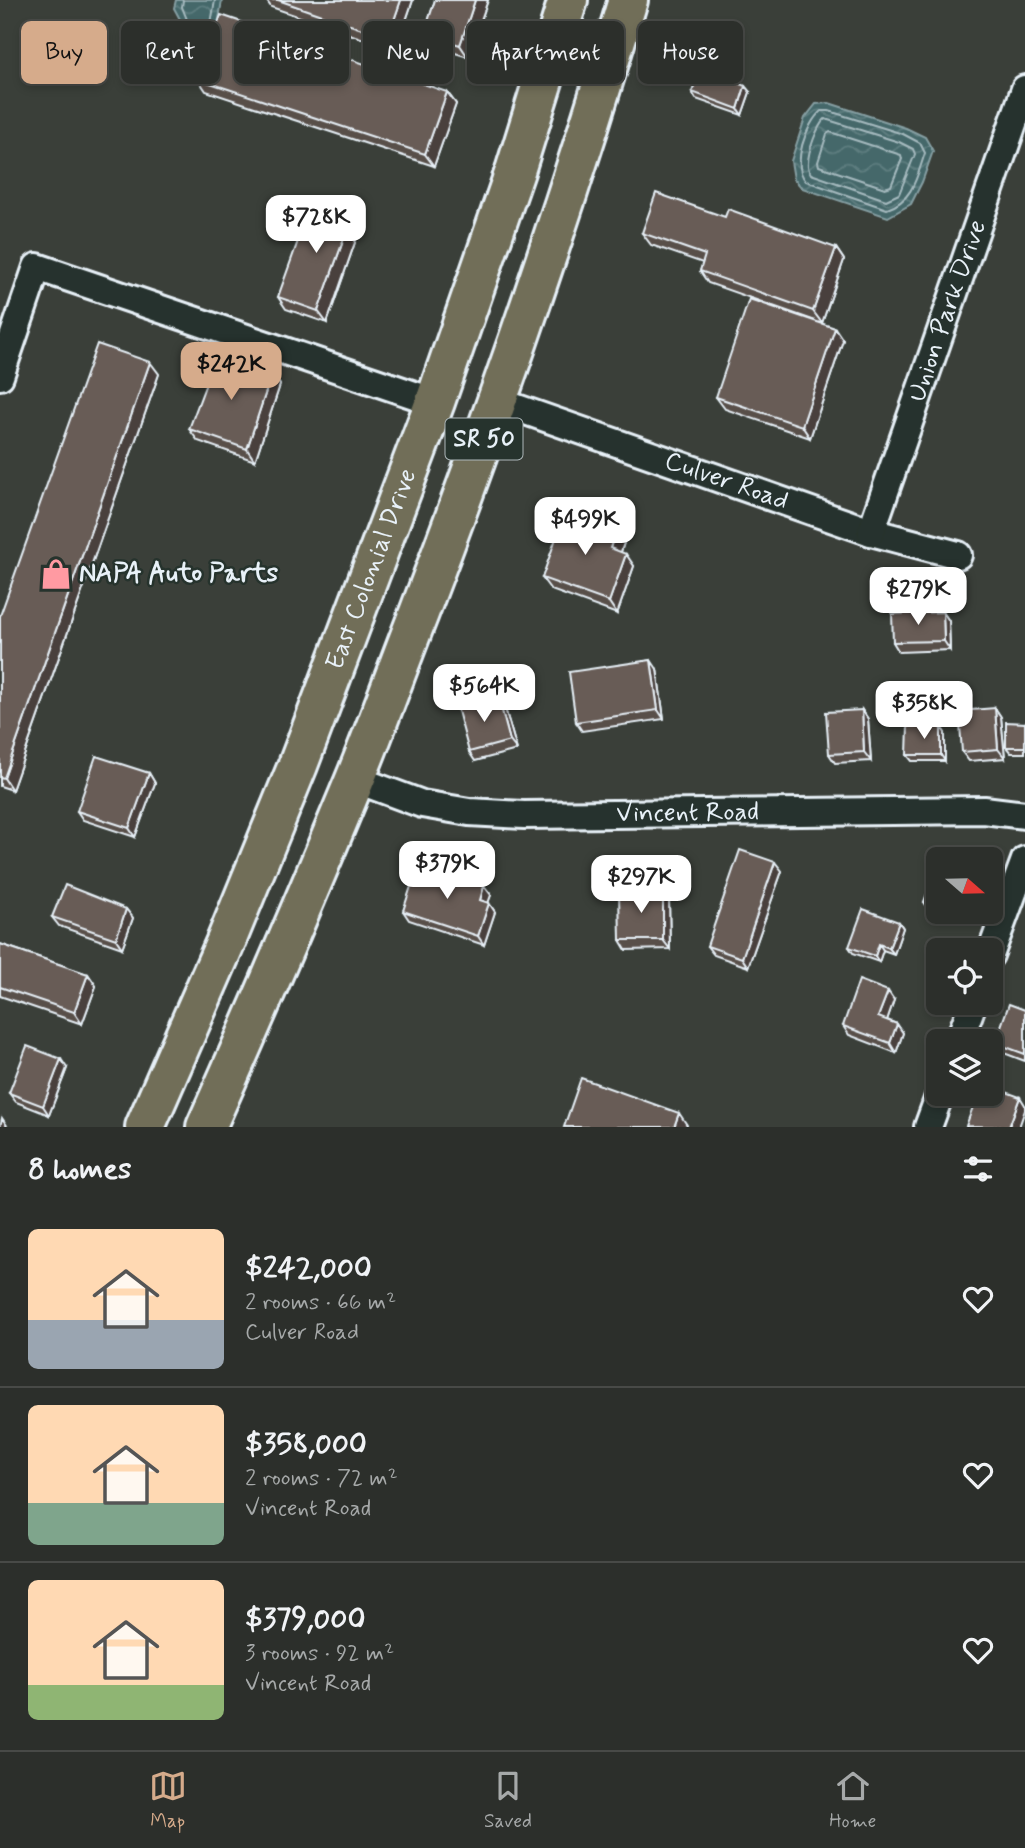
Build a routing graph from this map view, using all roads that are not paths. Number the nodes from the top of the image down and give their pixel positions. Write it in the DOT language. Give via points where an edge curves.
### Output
graph roads {
  1 [pos="568,0"];
  2 [pos="628,0"];
  3 [pos="1025,89"];
  4 [pos="470,300"];
  5 [pos="0,376"];
  6 [pos="498,401"];
  7 [pos="435,402"];
  8 [pos="871,532"];
  9 [pos="958,555"];
  10 [pos="334,671"];
  11 [pos="298,765"];
  12 [pos="355,779"];
  13 [pos="1025,815"];
  14 [pos="1025,860"];
  15 [pos="317,870"];
  16 [pos="996,938"];
  17 [pos="936,1106"];
  18 [pos="145,1127"];
  19 [pos="206,1127"];
  20 [pos="928,1127"];
  1 -- 4 [label="highway, East Colonial Drive / SR 50"];
  2 -- 6 [label="highway, SR 50"];
  3 -- 8 [label="street, Union Park Drive"];
  4 -- 6 [label="highway" via="470,352 480,379"];
  4 -- 7 [label="highway, East Colonial Drive / SR 50"];
  5 -- 7 [label="street" via="37,268"];
  6 -- 8 [label="street, Culver Road"];
  6 -- 12 [label="highway, SR 50"];
  7 -- 10 [label="highway, East Colonial Drive / SR 50"];
  8 -- 9 [label="street, Culver Road"];
  10 -- 11 [label="highway, East Colonial Drive / SR 50"];
  10 -- 12 [label="highway" via="331,728 338,755"];
  11 -- 15 [label="highway" via="316,793 320,822"];
  11 -- 18 [label="highway, East Colonial Drive / SR 50"];
  12 -- 13 [label="street, Vincent Road" via="422,804 469,812 984,810"];
  12 -- 15 [label="highway, SR 50"];
  14 -- 16 [label="street"];
  15 -- 19 [label="highway, SR 50"];
  17 -- 20 [label="street"];
}
